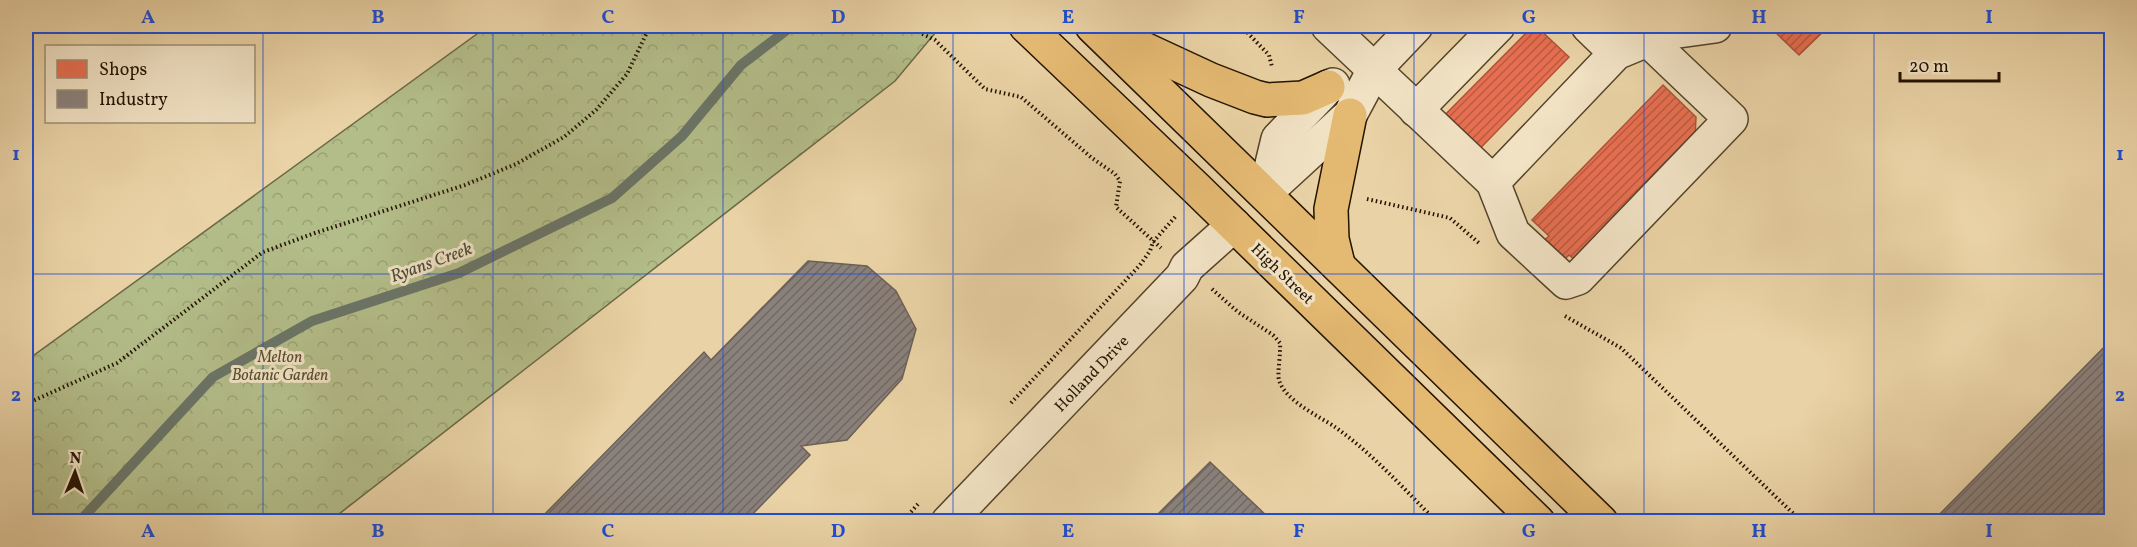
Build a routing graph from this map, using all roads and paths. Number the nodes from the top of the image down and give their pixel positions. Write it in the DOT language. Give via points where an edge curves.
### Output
graph roads {
  1 [pos="651,26"];
  2 [pos="906,26"];
  3 [pos="1026,26"];
  4 [pos="1093,26"];
  5 [pos="1328,26"];
  6 [pos="1416,26"];
  7 [pos="1498,26"];
  8 [pos="1588,26"];
  9 [pos="1715,26"];
  10 [pos="1648,40"];
  11 [pos="1617,53"];
  12 [pos="1374,70"];
  13 [pos="1328,87"];
  14 [pos="1416,110"];
  15 [pos="1350,115"];
  16 [pos="1493,182"];
  17 [pos="1334,189"];
  18 [pos="1265,193"];
  19 [pos="1234,225"];
  20 [pos="1153,242"];
  21 [pos="1482,246"];
  22 [pos="1338,264"];
  23 [pos="1187,267"];
  24 [pos="1556,310"];
  25 [pos="26,404"];
  26 [pos="1005,410"];
  27 [pos="926,496"];
  28 [pos="902,522"];
  29 [pos="948,522"];
  30 [pos="1437,522"];
  31 [pos="1539,522"];
  32 [pos="1601,522"];
  33 [pos="1802,522"];
  1 -- 25 [label="path" via="627,75 596,110 564,137 516,164 465,185 263,252 117,363"];
  2 -- 20 [label="path" via="935,40 985,89 1021,97 1115,174 1120,182 1116,207"];
  3 -- 19 [label="main road, High Street"];
  4 -- 13 [label="main road" via="1255,97 1303,98"];
  4 -- 18 [label="main road"];
  5 -- 12 [label="street"];
  6 -- 12 [label="street"];
  7 -- 14 [label="street"];
  8 -- 11 [label="street"];
  9 -- 10 [label="street" via="1664,33"];
  10 -- 11 [label="street"];
  10 -- 16 [label="street" via="1731,119 1578,278 1566,282 1513,233"];
  11 -- 16 [label="street"];
  12 -- 13 [label="street"];
  12 -- 14 [label="street"];
  12 -- 15 [label="street"];
  13 -- 18 [label="street" via="1278,139"];
  14 -- 16 [label="street"];
  15 -- 17 [label="main road"];
  15 -- 18 [label="street"];
  17 -- 21 [label="path" via="1342,195 1450,218"];
  17 -- 22 [label="main road" via="1330,209"];
  18 -- 19 [label="main road"];
  18 -- 22 [label="main road"];
  19 -- 23 [label="street, Holland Drive"];
  19 -- 31 [label="main road, High Street"];
  20 -- 23 [label="path"];
  20 -- 26 [label="path" via="1140,265"];
  22 -- 32 [label="main road"];
  23 -- 29 [label="street, Holland Drive" via="1182,277"];
  23 -- 30 [label="path" via="1238,312 1273,335 1280,344 1279,380 1286,392 1371,455"];
  24 -- 33 [label="path" via="1621,348"];
  27 -- 28 [label="path"];
}
